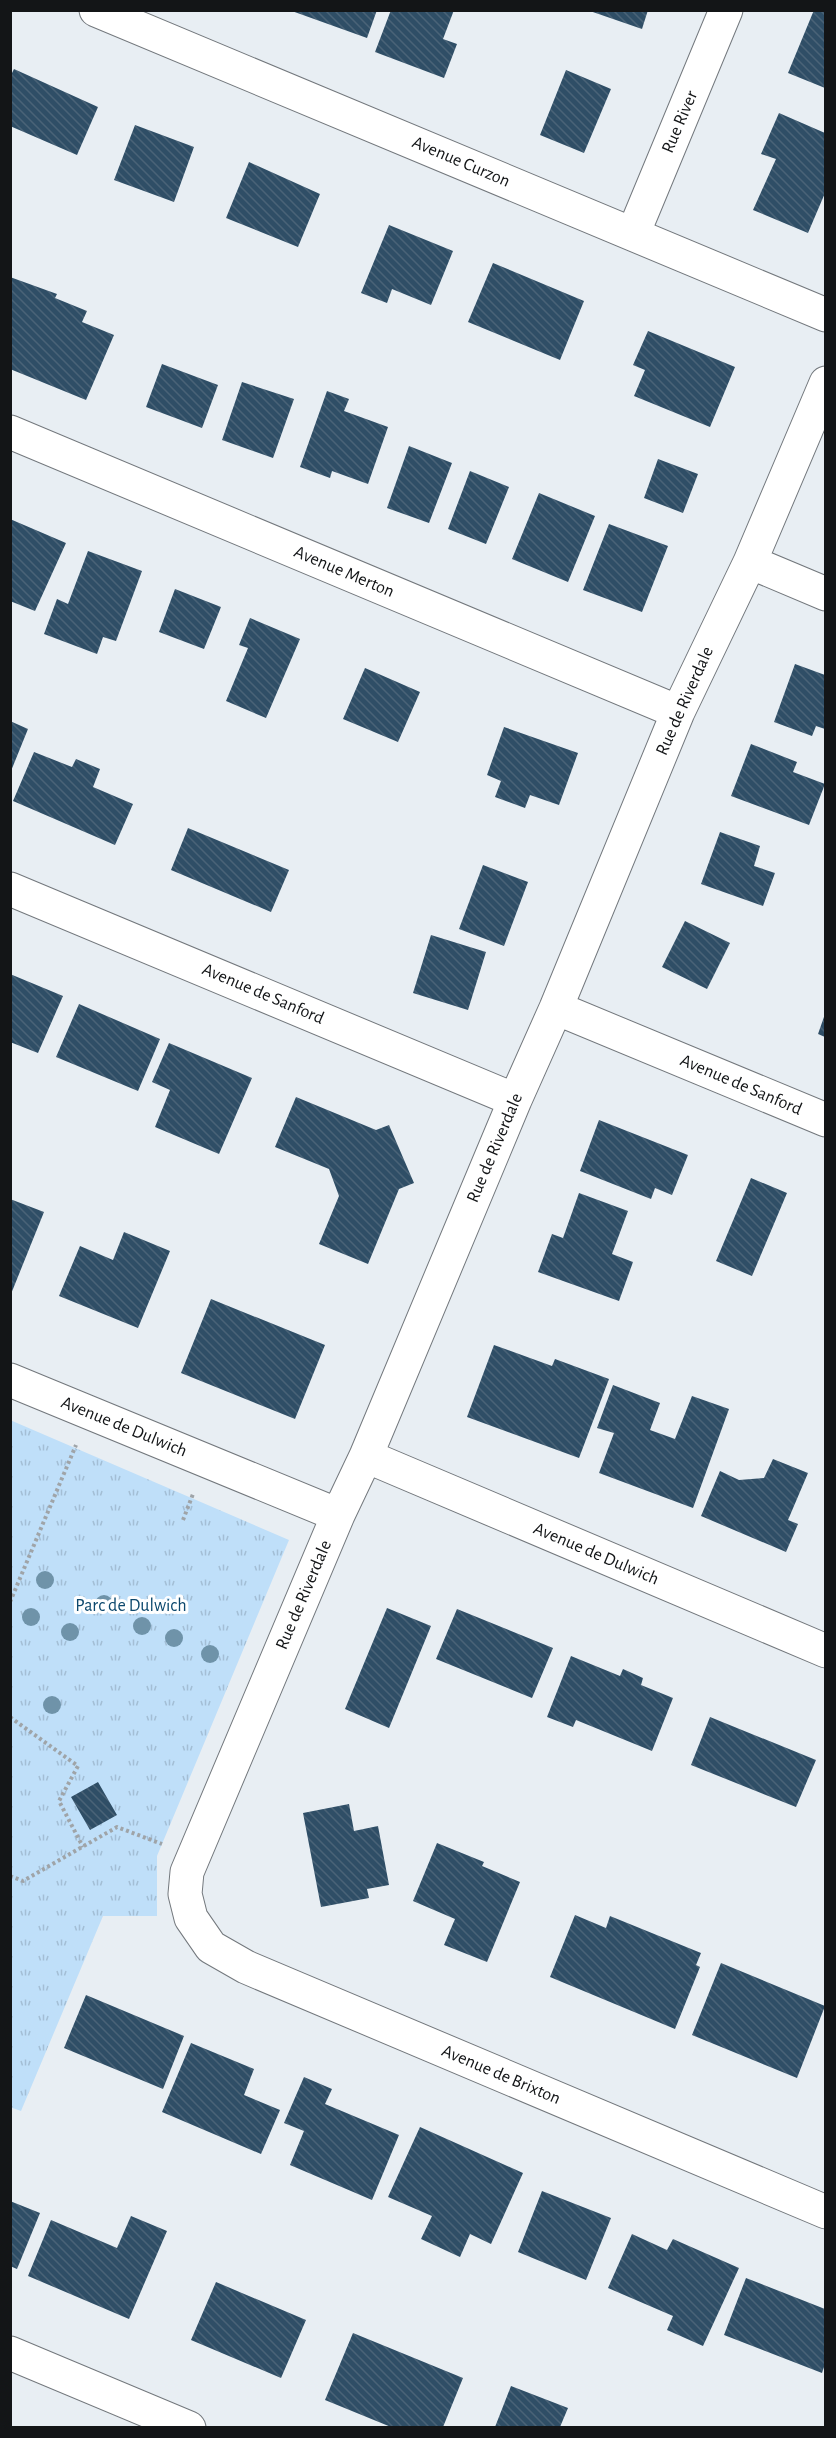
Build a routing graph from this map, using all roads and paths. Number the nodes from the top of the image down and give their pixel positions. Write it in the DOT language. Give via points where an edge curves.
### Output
graph roads {
  1 [pos="96,10"];
  2 [pos="726,10"];
  3 [pos="633,234"];
  4 [pos="825,315"];
  5 [pos="825,383"];
  6 [pos="10,432"];
  7 [pos="750,562"];
  8 [pos="825,594"];
  9 [pos="678,712"];
  10 [pos="10,889"];
  11 [pos="556,1008"];
  12 [pos="515,1100"];
  13 [pos="825,1120"];
  14 [pos="10,1380"];
  15 [pos="79,1436"];
  16 [pos="366,1456"];
  17 [pos="197,1485"];
  18 [pos="338,1515"];
  19 [pos="183,1520"];
  20 [pos="10,1602"];
  21 [pos="825,1651"];
  22 [pos="10,1717"];
  23 [pos="166,1846"];
  24 [pos="83,1847"];
  25 [pos="10,1876"];
  26 [pos="191,1918"];
  27 [pos="825,2212"];
  28 [pos="10,2353"];
  29 [pos="189,2427"];
  1 -- 3 [label="street, Avenue Curzon"];
  2 -- 3 [label="street, Rue River"];
  3 -- 4 [label="street, Avenue Curzon"];
  5 -- 7 [label="street, Rue de Riverdale"];
  6 -- 9 [label="street, Avenue Merton"];
  7 -- 8 [label="street"];
  7 -- 9 [label="street, Rue de Riverdale"];
  9 -- 11 [label="street, Rue de Riverdale"];
  10 -- 12 [label="street, Avenue de Sanford"];
  11 -- 12 [label="street, Rue de Riverdale"];
  11 -- 13 [label="street, Avenue de Sanford"];
  12 -- 16 [label="street, Rue de Riverdale"];
  14 -- 18 [label="street, Avenue de Dulwich"];
  15 -- 20 [label="path"];
  16 -- 18 [label="street, Rue de Riverdale"];
  16 -- 21 [label="street, Avenue de Dulwich"];
  17 -- 19 [label="path"];
  18 -- 26 [label="street, Rue de Riverdale" via="187,1872 185,1894"];
  22 -- 24 [label="path" via="78,1766 59,1801"];
  23 -- 24 [label="path" via="117,1827"];
  24 -- 25 [label="path" via="23,1881"];
  26 -- 27 [label="street, Avenue de Brixton" via="212,1947 246,1967"];
  28 -- 29 [label="street"];
}
